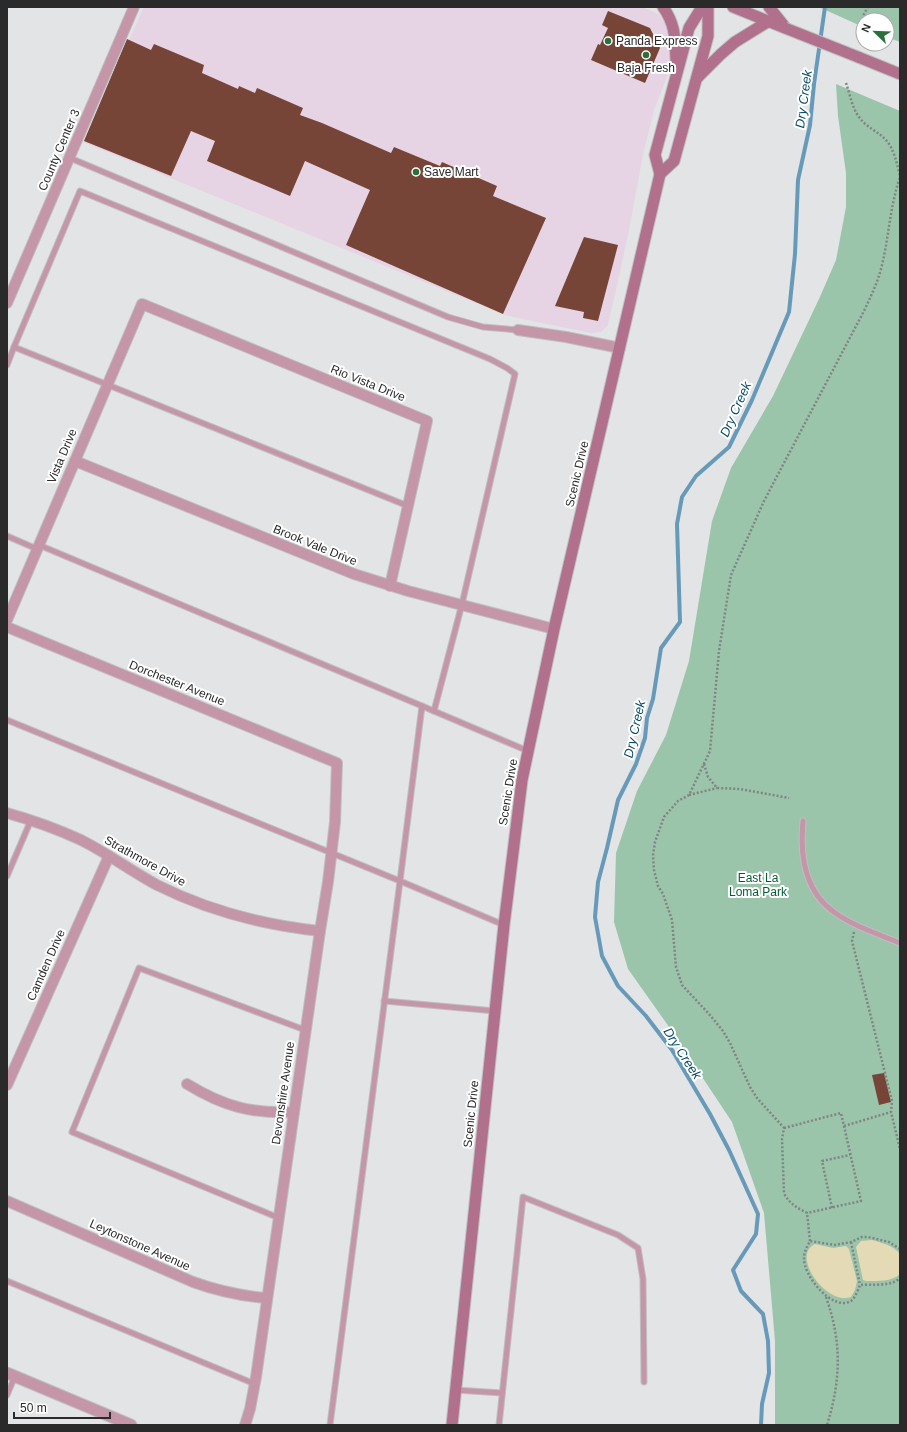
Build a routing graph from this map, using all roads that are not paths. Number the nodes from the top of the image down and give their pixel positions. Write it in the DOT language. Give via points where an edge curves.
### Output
graph roads {
  1 [pos="134,7"];
  2 [pos="663,7"];
  3 [pos="702,7"];
  4 [pos="708,7"];
  5 [pos="733,7"];
  6 [pos="769,7"];
  7 [pos="770,21"];
  8 [pos="785,28"];
  9 [pos="677,70"];
  10 [pos="900,74"];
  11 [pos="696,78"];
  12 [pos="70,158"];
  13 [pos="660,174"];
  14 [pos="7,303"];
  15 [pos="142,304"];
  16 [pos="518,330"];
  17 [pos="14,347"];
  18 [pos="620,348"];
  19 [pos="7,365"];
  20 [pos="107,385"];
  21 [pos="75,461"];
  22 [pos="408,506"];
  23 [pos="7,536"];
  24 [pos="38,547"];
  25 [pos="390,586"];
  26 [pos="462,604"];
  27 [pos="7,620"];
  28 [pos="7,627"];
  29 [pos="554,629"];
  30 [pos="422,706"];
  31 [pos="434,711"];
  32 [pos="7,720"];
  33 [pos="528,751"];
  34 [pos="337,763"];
  35 [pos="7,813"];
  36 [pos="31,820"];
  37 [pos="803,821"];
  38 [pos="331,852"];
  39 [pos="109,856"];
  40 [pos="7,876"];
  41 [pos="400,881"];
  42 [pos="504,925"];
  43 [pos="320,931"];
  44 [pos="900,943"];
  45 [pos="384,1001"];
  46 [pos="495,1011"];
  47 [pos="305,1030"];
  48 [pos="187,1084"];
  49 [pos="7,1086"];
  50 [pos="294,1112"];
  51 [pos="7,1201"];
  52 [pos="279,1218"];
  53 [pos="7,1281"];
  54 [pos="267,1298"];
  55 [pos="11,1374"];
  56 [pos="644,1382"];
  57 [pos="255,1384"];
  58 [pos="456,1390"];
  59 [pos="502,1393"];
  60 [pos="7,1395"];
  61 [pos="110,1421"];
  62 [pos="131,1425"];
  63 [pos="245,1425"];
  64 [pos="330,1425"];
  65 [pos="452,1425"];
  66 [pos="499,1425"];
  1 -- 12 [label="street, County Center 3"];
  2 -- 9 [label="main road" via="673,25"];
  3 -- 9 [label="main road, Scenic Drive" via="689,28"];
  4 -- 11 [label="main road" via="708,36"];
  5 -- 7 [label="main road"];
  6 -- 8 [label="main road"];
  7 -- 8 [label="main road"];
  7 -- 11 [label="main road" via="735,42"];
  8 -- 10 [label="main road, bridge"];
  9 -- 13 [label="main road, Scenic Drive" via="655,155"];
  11 -- 13 [label="main road" via="674,161"];
  12 -- 14 [label="street, County Center 3"];
  12 -- 16 [label="lane" via="448,317 484,327"];
  13 -- 18 [label="main road, Scenic Drive"];
  15 -- 20 [label="street, Vista Drive"];
  15 -- 22 [label="street, Rio Vista Drive" via="427,421"];
  16 -- 18 [label="street"];
  17 -- 19 [label="lane"];
  17 -- 20 [label="lane"];
  17 -- 26 [label="lane" via="80,191 507,368 515,374"];
  18 -- 29 [label="main road, Scenic Drive"];
  20 -- 21 [label="street, Vista Drive"];
  20 -- 22 [label="lane"];
  21 -- 24 [label="street, Vista Drive"];
  21 -- 25 [label="street, Brook Vale Drive" via="308,557"];
  22 -- 25 [label="street, Rio Vista Drive"];
  23 -- 24 [label="lane"];
  24 -- 27 [label="street, Vista Drive"];
  24 -- 30 [label="lane"];
  25 -- 26 [label="street, Brook Vale Drive"];
  26 -- 29 [label="street, Brook Vale Drive"];
  26 -- 31 [label="lane"];
  28 -- 34 [label="street, Dorchester Avenue"];
  29 -- 33 [label="main road, Scenic Drive"];
  30 -- 31 [label="lane"];
  30 -- 41 [label="lane"];
  31 -- 33 [label="lane"];
  32 -- 38 [label="lane"];
  33 -- 42 [label="main road, Scenic Drive"];
  34 -- 38 [label="street, Devonshire Avenue"];
  35 -- 36 [label="street, Strathmore Drive"];
  36 -- 39 [label="street, Strathmore Drive"];
  36 -- 40 [label="lane"];
  37 -- 44 [label="lane" via="802,856 806,873 821,900 832,911 858,926"];
  38 -- 41 [label="lane"];
  38 -- 43 [label="street, Devonshire Avenue"];
  39 -- 43 [label="street, Strathmore Drive" via="156,884 226,913 289,928"];
  39 -- 49 [label="street, Camden Drive"];
  41 -- 42 [label="lane"];
  41 -- 45 [label="lane"];
  42 -- 46 [label="main road, Scenic Drive"];
  43 -- 47 [label="street, Devonshire Avenue"];
  45 -- 46 [label="lane"];
  45 -- 64 [label="lane"];
  46 -- 58 [label="main road, Scenic Drive"];
  47 -- 50 [label="street, Devonshire Avenue"];
  47 -- 52 [label="lane" via="139,968 72,1132"];
  48 -- 50 [label="street" via="226,1104 274,1113"];
  50 -- 52 [label="street, Devonshire Avenue"];
  51 -- 54 [label="street, Leytonstone Avenue" via="193,1282 232,1294"];
  52 -- 54 [label="street, Devonshire Avenue"];
  53 -- 57 [label="lane"];
  54 -- 57 [label="street, Devonshire Avenue"];
  55 -- 60 [label="lane"];
  55 -- 61 [label="street"];
  56 -- 59 [label="lane" via="643,1278 638,1248 618,1235 523,1196"];
  57 -- 63 [label="street, Devonshire Avenue"];
  58 -- 59 [label="lane"];
  58 -- 65 [label="main road, Scenic Drive"];
  59 -- 66 [label="lane"];
  61 -- 62 [label="street"];
}
